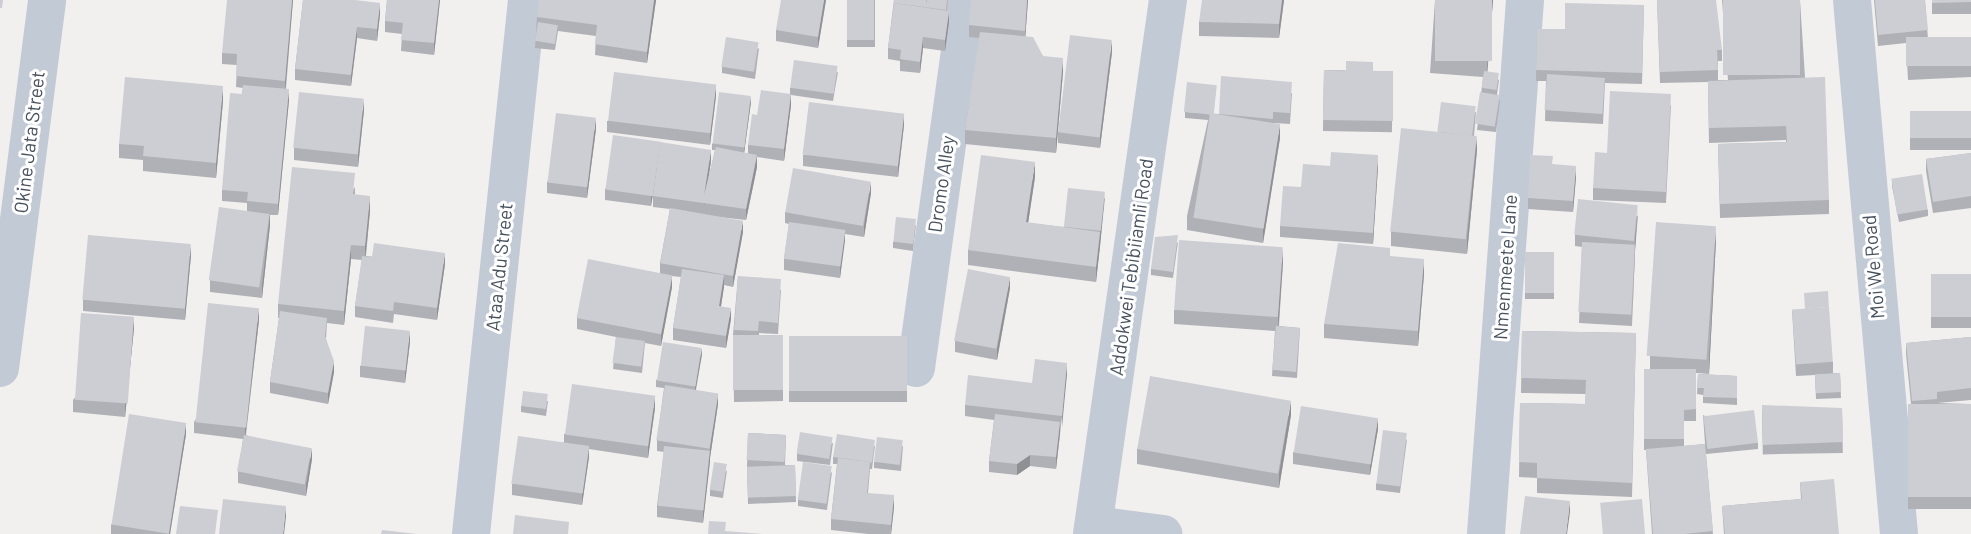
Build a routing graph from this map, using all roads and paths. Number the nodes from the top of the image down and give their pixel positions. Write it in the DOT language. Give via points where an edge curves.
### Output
graph roads {
  1 [pos="47,0"];
  2 [pos="527,0"];
  3 [pos="967,0"];
  4 [pos="1168,0"];
  5 [pos="1525,0"];
  6 [pos="1852,0"];
  7 [pos="0,368"];
  8 [pos="916,368"];
  9 [pos="1093,529"];
  10 [pos="471,534"];
  11 [pos="1163,534"];
  12 [pos="1486,534"];
  13 [pos="1899,534"];
  1 -- 7 [label="street, Okine Jata Street"];
  2 -- 10 [label="street, Ataa Adu Street"];
  3 -- 8 [label="street, Dromo Alley"];
  4 -- 9 [label="street, Addokwei Tebibiiamli Road"];
  5 -- 12 [label="street, Nmenmeete Lane"];
  6 -- 13 [label="street, Moi We Road"];
  9 -- 11 [label="street"];
}
